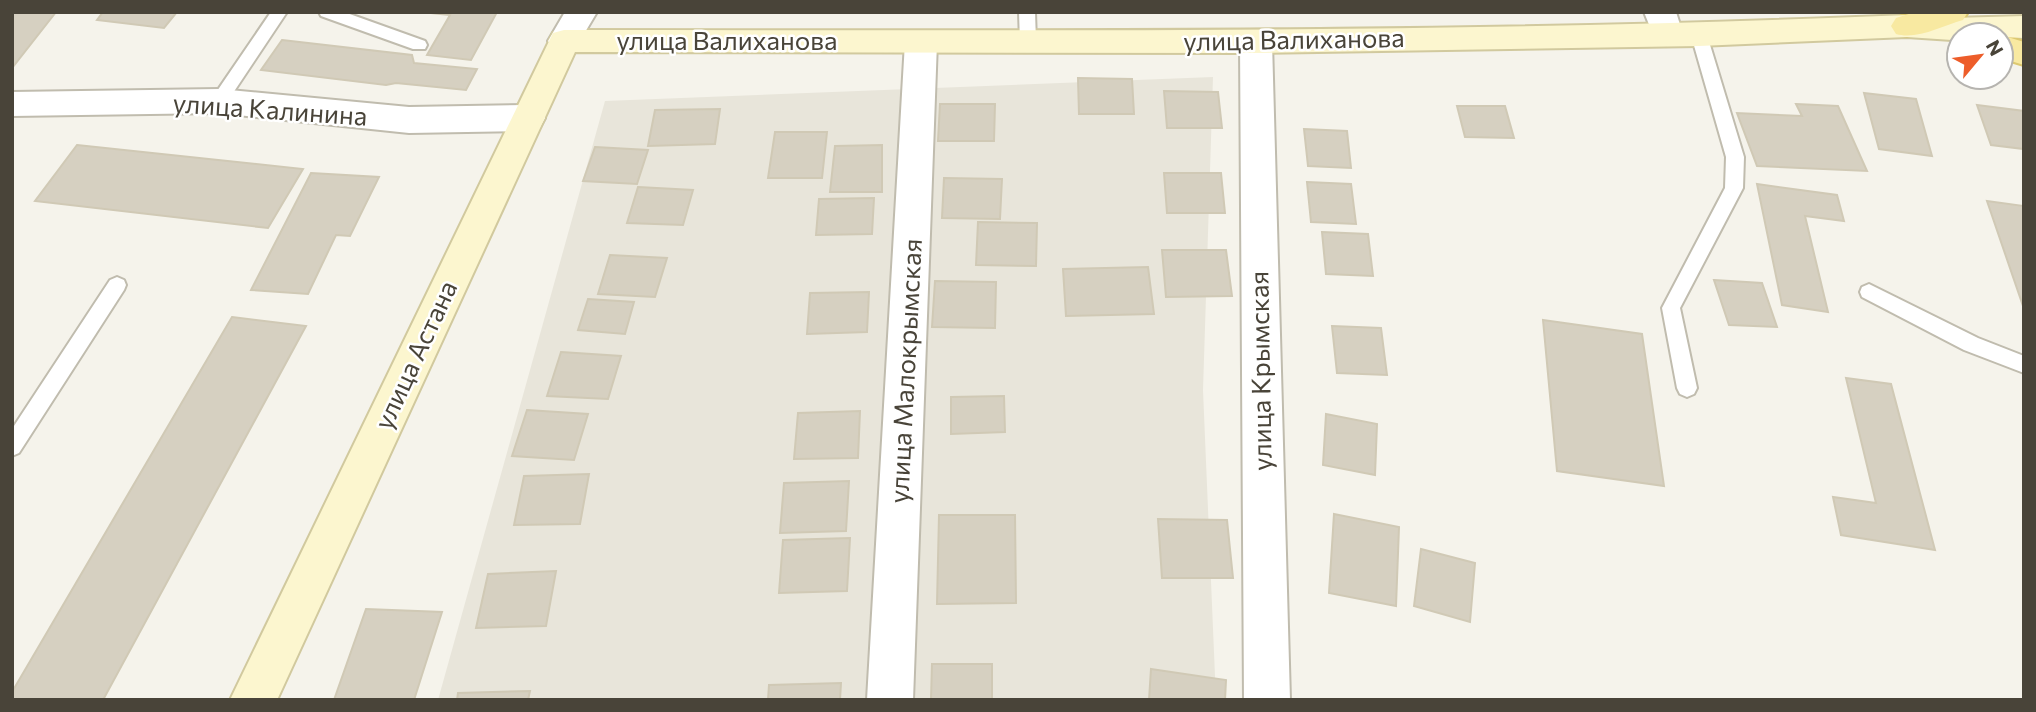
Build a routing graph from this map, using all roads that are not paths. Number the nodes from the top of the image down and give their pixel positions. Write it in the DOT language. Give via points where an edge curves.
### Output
graph roads {
  1 [pos="279,12"];
  2 [pos="327,12"];
  3 [pos="1664,23"];
  4 [pos="1945,25"];
  5 [pos="572,27"];
  6 [pos="1028,27"];
  7 [pos="1699,34"];
  8 [pos="921,42"];
  9 [pos="1256,42"];
  10 [pos="419,45"];
  11 [pos="219,101"];
  12 [pos="12,104"];
  13 [pos="528,118"];
  14 [pos="117,285"];
  15 [pos="1869,292"];
  16 [pos="2024,365"];
  17 [pos="1687,388"];
  18 [pos="12,447"];
  19 [pos="253,700"];
  20 [pos="890,700"];
  21 [pos="1267,700"];
  1 -- 11 [label="lane"];
  2 -- 10 [label="lane"];
  3 -- 7 [label="main road, улица Валиханова"];
  3 -- 9 [label="main road, улица Валиханова"];
  4 -- 7 [label="main road, улица Валиханова"];
  5 -- 8 [label="main road, улица Валиханова"];
  5 -- 13 [label="main road, улица Астана"];
  6 -- 8 [label="main road, улица Валиханова"];
  6 -- 9 [label="main road, улица Валиханова"];
  7 -- 17 [label="lane" via="1735,158 1734,188 1671,308"];
  8 -- 20 [label="street, улица Малокрымская"];
  9 -- 21 [label="street, улица Крымская"];
  11 -- 12 [label="street, улица Калинина"];
  11 -- 13 [label="street, улица Калинина" via="409,120"];
  13 -- 19 [label="main road, улица Астана"];
  14 -- 18 [label="lane"];
  15 -- 16 [label="lane" via="1971,344"];
}
